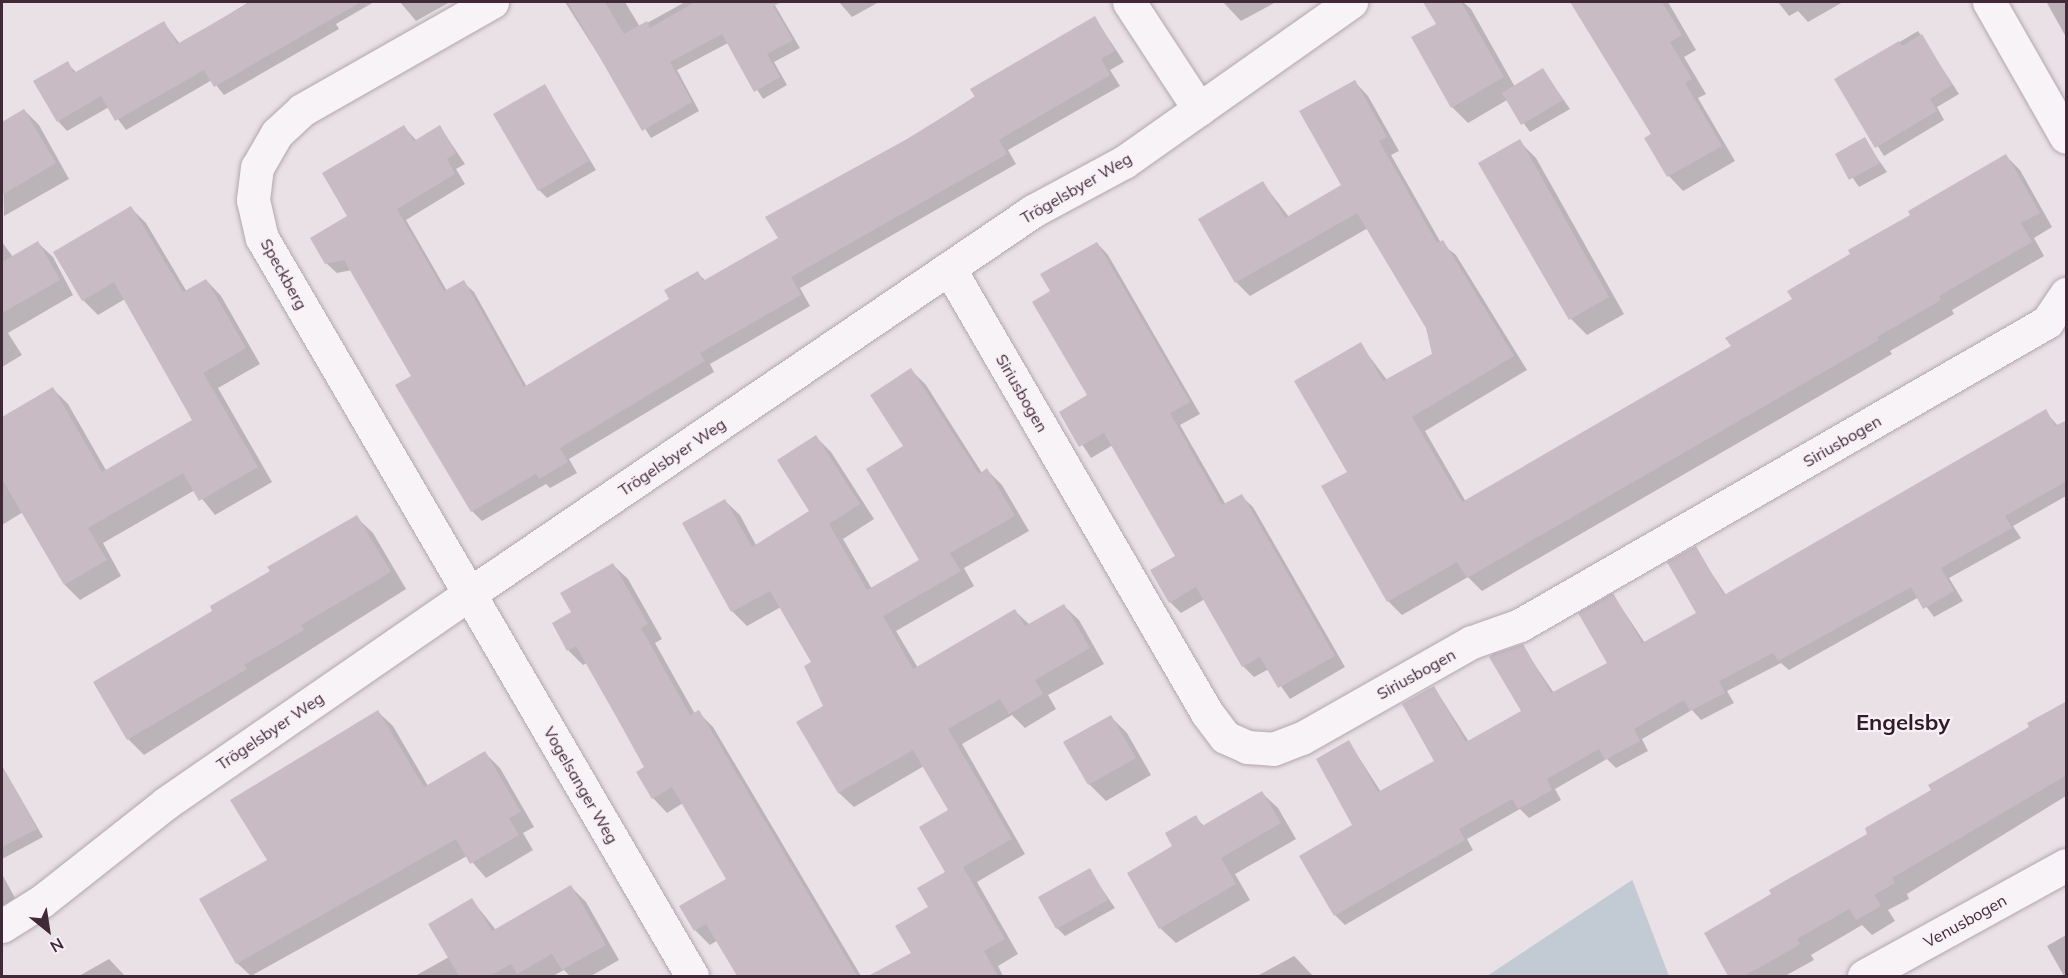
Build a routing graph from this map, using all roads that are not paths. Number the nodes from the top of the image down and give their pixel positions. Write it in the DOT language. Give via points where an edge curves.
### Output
graph roads {
  1 [pos="492,2"];
  2 [pos="1129,2"];
  3 [pos="1352,2"];
  4 [pos="1989,2"];
  5 [pos="1198,109"];
  6 [pos="2067,137"];
  7 [pos="949,268"];
  8 [pos="2067,294"];
  9 [pos="469,594"];
  10 [pos="2067,865"];
  11 [pos="2,926"];
  12 [pos="692,976"];
  13 [pos="1864,976"];
  1 -- 9 [label="street, Speckberg" via="302,110 277,133 257,166 253,200 262,238"];
  2 -- 5 [label="street"];
  3 -- 5 [label="street, Trögelsbyer Weg"];
  4 -- 6 [label="street"];
  5 -- 7 [label="street, Trögelsbyer Weg" via="1124,162 1033,211"];
  7 -- 8 [label="street, Siriusbogen" via="1207,714 1225,737 1247,747 1273,748 1302,738 1472,642 1520,625 2047,322"];
  7 -- 9 [label="street, Trögelsbyer Weg"];
  9 -- 11 [label="street, Trögelsbyer Weg" via="165,803 42,901"];
  9 -- 12 [label="street, Vogelsanger Weg"];
  10 -- 13 [label="street, Venusbogen"];
}
